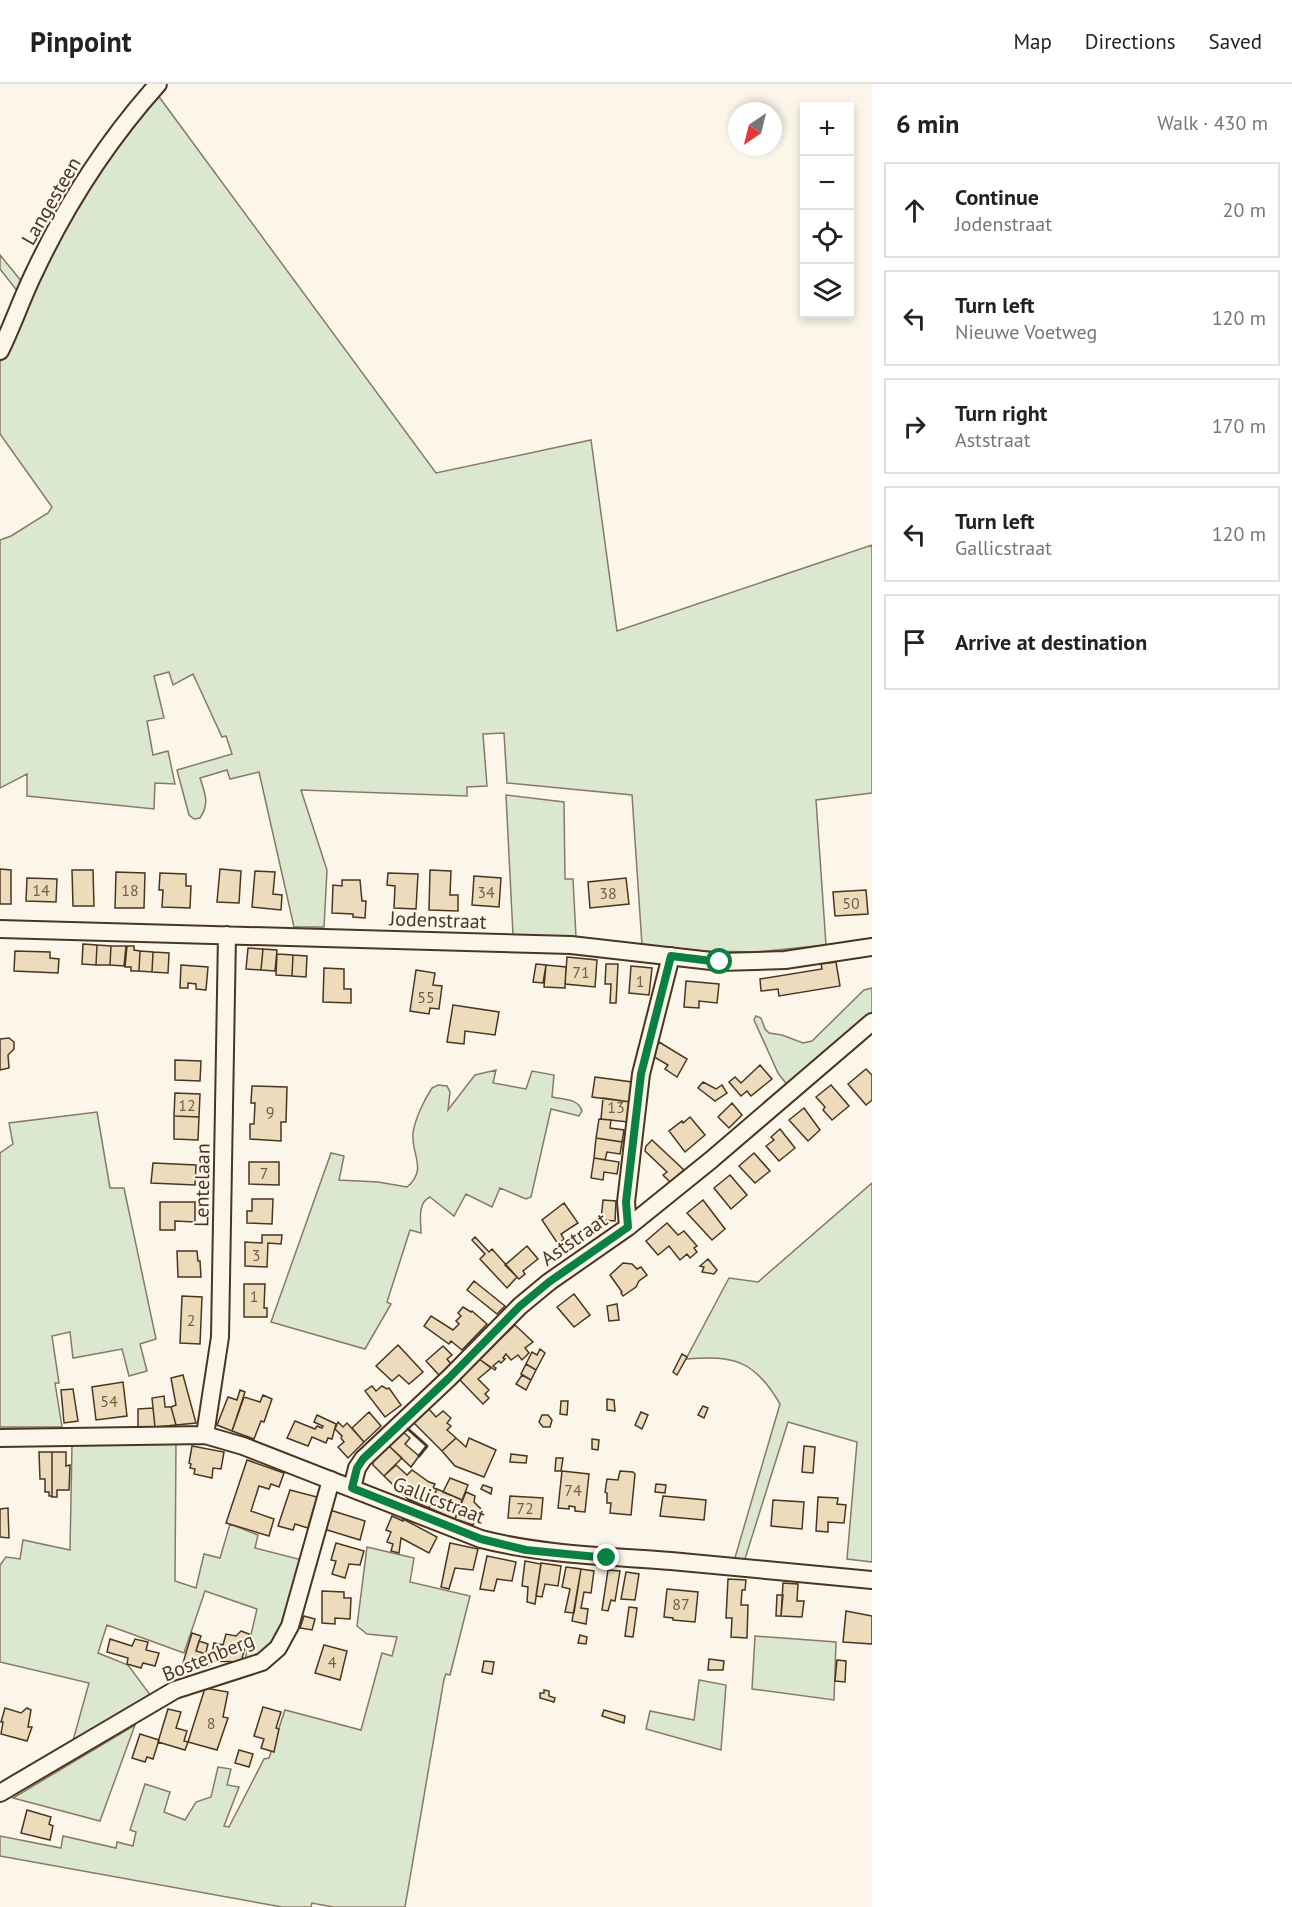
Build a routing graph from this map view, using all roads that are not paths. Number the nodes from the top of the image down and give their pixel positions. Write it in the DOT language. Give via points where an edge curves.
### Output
graph roads {
  1 [pos="158,84"];
  2 [pos="0,351"];
  3 [pos="0,929"];
  4 [pos="227,935"];
  5 [pos="872,947"];
  6 [pos="671,956"];
  7 [pos="872,1022"];
  8 [pos="628,1227"];
  9 [pos="205,1435"];
  10 [pos="0,1438"];
  11 [pos="332,1480"];
  12 [pos="352,1488"];
  13 [pos="872,1580"];
  14 [pos="0,1793"];
  1 -- 2 [label="street, Langesteen" via="111,140 62,219"];
  3 -- 4 [label="street, Jodenstraat"];
  4 -- 6 [label="street, Jodenstraat" via="571,945"];
  4 -- 9 [label="street, Lentelaan" via="220,1337"];
  5 -- 6 [label="street, Jodenstraat" via="786,960 720,962"];
  6 -- 8 [label="street" via="641,1074 626,1202"];
  7 -- 8 [label="street, Aststraat"];
  8 -- 12 [label="street, Aststraat" via="520,1306 363,1459"];
  9 -- 10 [label="street, Gallicstraat"];
  9 -- 11 [label="street, Gallicstraat"];
  11 -- 12 [label="street, Gallicstraat"];
  11 -- 14 [label="street, Bostenberg" via="290,1626 278,1648 262,1662 175,1690"];
  12 -- 13 [label="street, Gallicstraat" via="481,1539 526,1550"];
}
